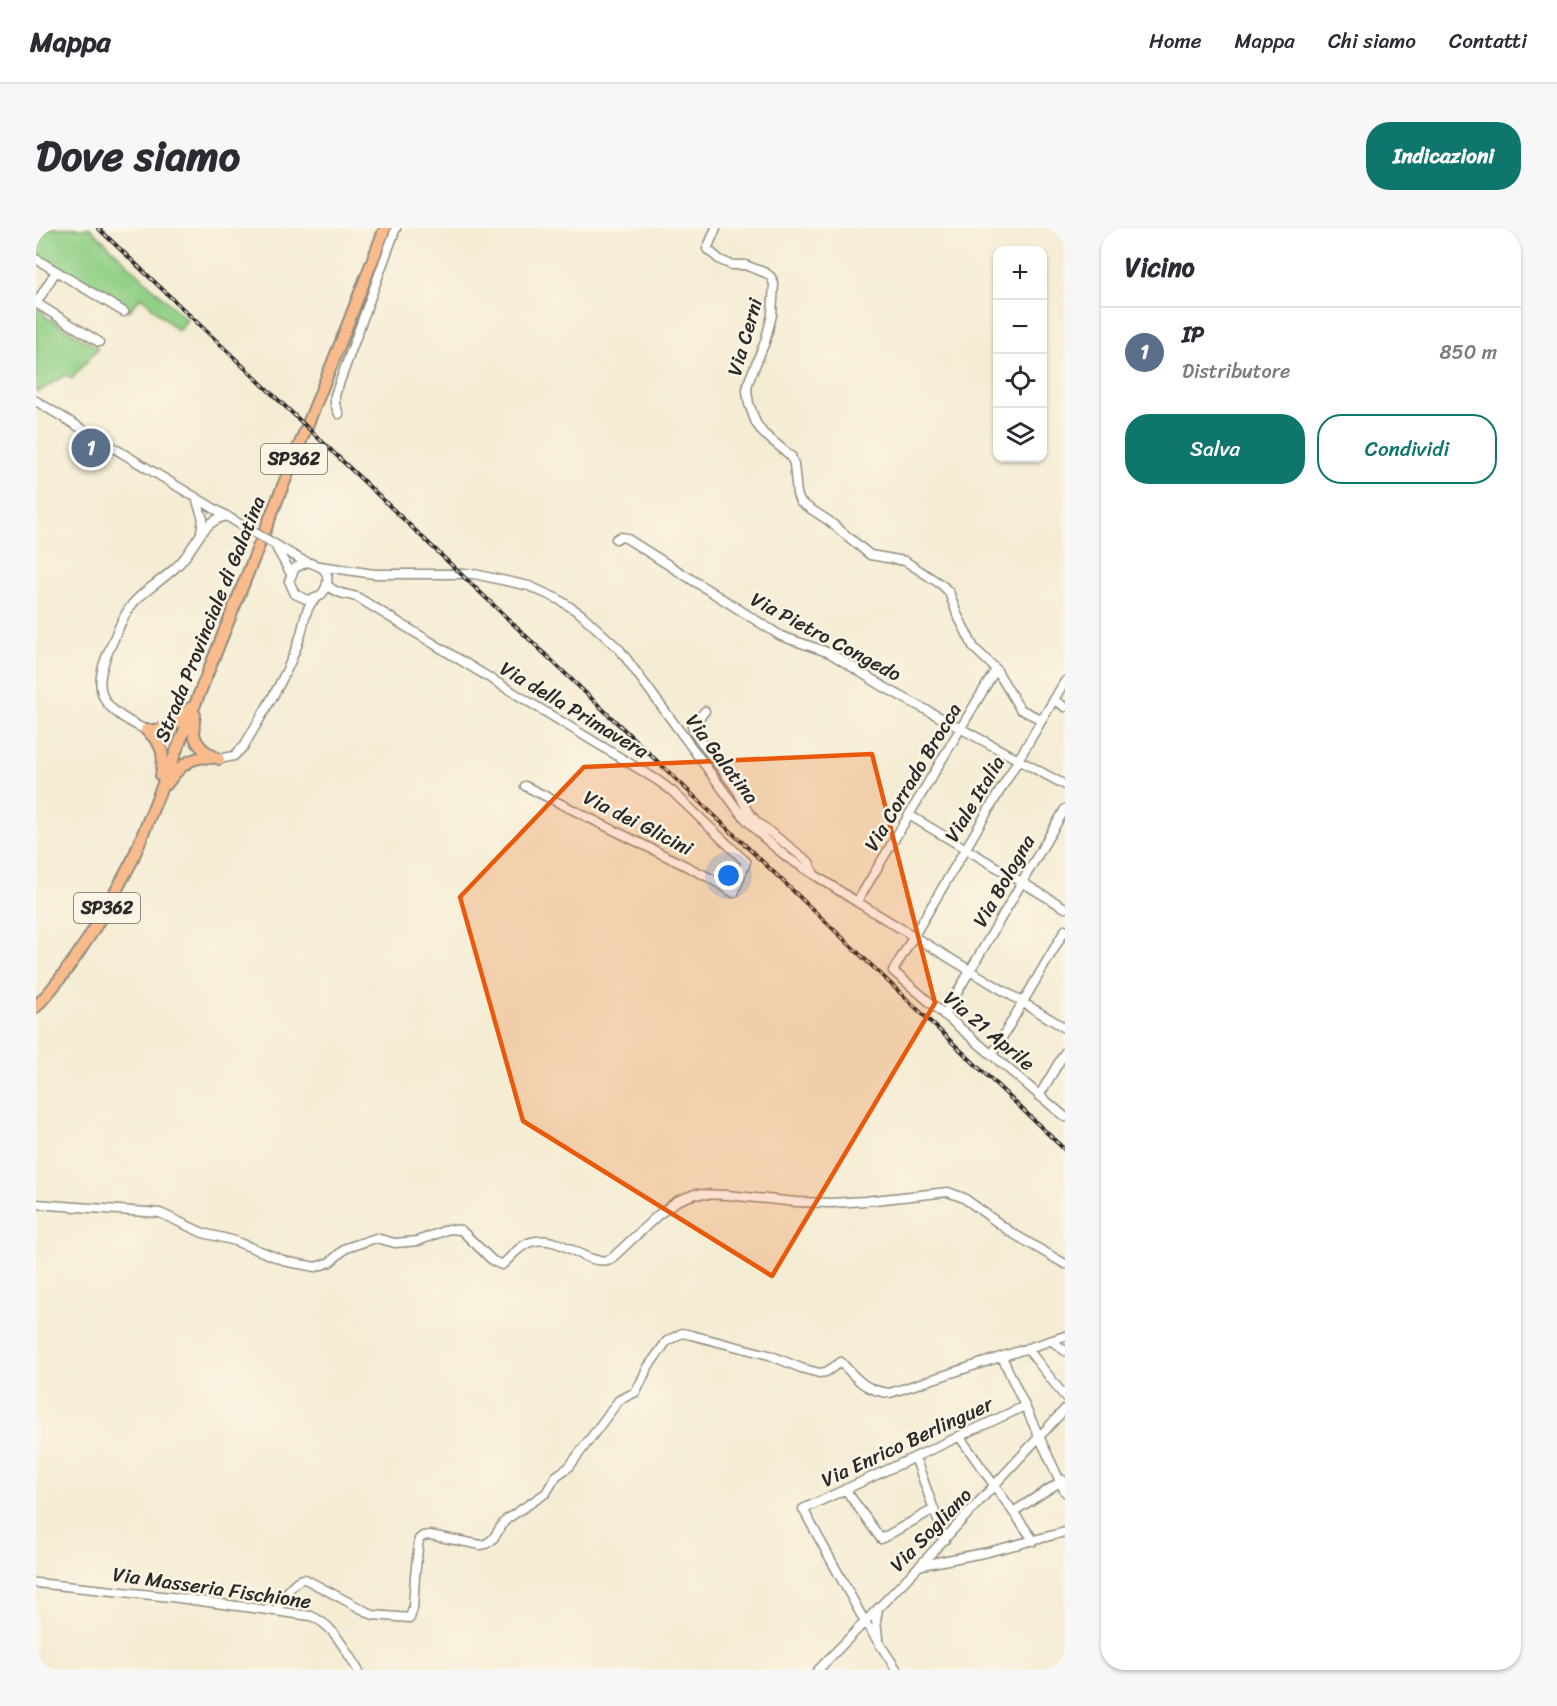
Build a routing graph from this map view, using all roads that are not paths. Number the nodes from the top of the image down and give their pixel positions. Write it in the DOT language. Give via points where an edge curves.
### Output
graph roads {
  1 [pos="385,228"];
  2 [pos="396,228"];
  3 [pos="716,228"];
  4 [pos="36,259"];
  5 [pos="56,271"];
  6 [pos="36,303"];
  7 [pos="124,312"];
  8 [pos="99,342"];
  9 [pos="36,401"];
  10 [pos="339,414"];
  11 [pos="195,498"];
  12 [pos="213,508"];
  13 [pos="227,516"];
  14 [pos="207,520"];
  15 [pos="616,539"];
  16 [pos="273,543"];
  17 [pos="307,562"];
  18 [pos="320,566"];
  19 [pos="346,571"];
  20 [pos="291,574"];
  21 [pos="327,580"];
  22 [pos="340,593"];
  23 [pos="297,596"];
  24 [pos="318,597"];
  25 [pos="305,617"];
  26 [pos="996,669"];
  27 [pos="1065,681"];
  28 [pos="202,689"];
  29 [pos="1053,700"];
  30 [pos="1065,707"];
  31 [pos="705,711"];
  32 [pos="1042,720"];
  33 [pos="960,729"];
  34 [pos="146,730"];
  35 [pos="219,759"];
  36 [pos="1018,760"];
  37 [pos="1065,785"];
  38 [pos="525,786"];
  39 [pos="158,797"];
  40 [pos="1065,809"];
  41 [pos="909,815"];
  42 [pos="965,849"];
  43 [pos="815,875"];
  44 [pos="1022,882"];
  45 [pos="734,893"];
  46 [pos="858,902"];
  47 [pos="1065,908"];
  48 [pos="1065,930"];
  49 [pos="914,935"];
  50 [pos="971,969"];
  51 [pos="893,971"];
  52 [pos="1023,1002"];
  53 [pos="36,1007"];
  54 [pos="944,1015"];
  55 [pos="1065,1028"];
  56 [pos="1065,1052"];
  57 [pos="992,1055"];
  58 [pos="1039,1096"];
  59 [pos="1065,1117"];
  60 [pos="36,1204"];
  61 [pos="1065,1264"];
  62 [pos="1065,1336"];
  63 [pos="1052,1341"];
  64 [pos="1027,1348"];
  65 [pos="1065,1351"];
  66 [pos="1002,1357"];
  67 [pos="1065,1397"];
  68 [pos="1025,1406"];
  69 [pos="1065,1409"];
  70 [pos="959,1436"];
  71 [pos="1040,1438"];
  72 [pos="915,1457"];
  73 [pos="1063,1480"];
  74 [pos="994,1486"];
  75 [pos="844,1489"];
  76 [pos="1065,1492"];
  77 [pos="934,1509"];
  78 [pos="1013,1512"];
  79 [pos="1065,1532"];
  80 [pos="945,1540"];
  81 [pos="1034,1541"];
  82 [pos="921,1565"];
  83 [pos="36,1582"];
  84 [pos="878,1608"];
  85 [pos="276,1611"];
  86 [pos="865,1622"];
  87 [pos="850,1637"];
  88 [pos="878,1641"];
  89 [pos="358,1670"];
  90 [pos="818,1670"];
  91 [pos="897,1670"];
  1 -- 28 [label="main road, Strada Provinciale di Galatina / SP362"];
  2 -- 10 [label="street" via="334,395"];
  3 -- 26 [label="street, Via Cerni" via="707,249 732,265 766,273 774,284 772,315 747,391 756,423 791,456 800,501 870,555 905,561 942,585 949,592 974,648"];
  4 -- 5 [label="street"];
  5 -- 6 [label="street"];
  5 -- 7 [label="street"];
  6 -- 8 [label="street"];
  9 -- 11 [label="street"];
  11 -- 12 [label="street"];
  11 -- 14 [label="street"];
  12 -- 13 [label="street"];
  12 -- 14 [label="street"];
  13 -- 14 [label="street"];
  13 -- 16 [label="street, bridge"];
  14 -- 34 [label="street" via="178,566 133,603 103,662 99,676 104,701 125,720"];
  15 -- 33 [label="street, Via Pietro Congedo" via="626,538 781,636 830,653"];
  16 -- 17 [label="street"];
  16 -- 20 [label="street"];
  17 -- 18 [label="street"];
  17 -- 20 [label="street"];
  18 -- 19 [label="street, Via Galatina"];
  18 -- 21 [label="street, Via della Primavera"];
  19 -- 21 [label="street, Via Galatina"];
  19 -- 43 [label="street, Via Galatina" via="474,573 529,586 558,599 581,614 620,650 740,813 780,851"];
  20 -- 23 [label="street" via="290,584"];
  21 -- 22 [label="street, Via della Primavera" via="330,588"];
  21 -- 24 [label="street"];
  22 -- 24 [label="street, Via della Primavera"];
  22 -- 45 [label="street, Via della Primavera" via="357,597 672,791 746,862"];
  23 -- 24 [label="street, Via della Primavera" via="308,600"];
  23 -- 25 [label="street"];
  24 -- 25 [label="street" via="310,603"];
  25 -- 35 [label="street" via="294,655 244,746 234,756"];
  26 -- 32 [label="street, Via Cerni" via="1020,709"];
  26 -- 33 [label="street, Via Corrado Brocca"];
  27 -- 29 [label="street, Viale Italia"];
  28 -- 34 [label="main road" via="177,724 160,731"];
  28 -- 35 [label="main road" via="193,726 195,741"];
  28 -- 39 [label="main road, Strada Provinciale di Galatina / SP362"];
  29 -- 30 [label="street"];
  29 -- 32 [label="street, Viale Italia"];
  31 -- 43 [label="street" via="692,726 694,732 752,816 809,862"];
  32 -- 36 [label="street, Viale Italia"];
  33 -- 36 [label="street, Via Pietro Congedo"];
  33 -- 41 [label="street, Via Corrado Brocca"];
  34 -- 39 [label="main road" via="157,739 164,762"];
  35 -- 39 [label="main road" via="193,759 181,766"];
  36 -- 37 [label="street, Via Pietro Congedo"];
  36 -- 42 [label="street, Viale Italia"];
  38 -- 45 [label="street, Via dei Glicini"];
  39 -- 53 [label="main road, Strada Provinciale di Galatina / SP362" via="132,861 99,924"];
  40 -- 44 [label="street, Via Bologna"];
  41 -- 42 [label="street"];
  41 -- 46 [label="street, Via Corrado Brocca"];
  42 -- 44 [label="street"];
  42 -- 49 [label="street, Viale Italia"];
  43 -- 46 [label="street, Via Galatina"];
  44 -- 47 [label="street"];
  44 -- 50 [label="street, Via Bologna"];
  46 -- 49 [label="street, Via Galatina"];
  48 -- 52 [label="street"];
  49 -- 50 [label="street, Via Galatina"];
  49 -- 51 [label="street, Viale Italia"];
  50 -- 52 [label="street, Via Galatina"];
  50 -- 54 [label="street, Via Bologna"];
  51 -- 54 [label="street, Via 21 Aprile"];
  52 -- 55 [label="street, Via Galatina"];
  52 -- 57 [label="street"];
  54 -- 57 [label="street, Via 21 Aprile"];
  56 -- 58 [label="street"];
  57 -- 58 [label="street, Via 21 Aprile"];
  58 -- 59 [label="street, Via 21 Aprile"];
  60 -- 61 [label="street" via="160,1213 203,1233 288,1262 316,1267 330,1262 346,1248 376,1238 395,1243 418,1241 449,1229 461,1230 502,1265 524,1246 542,1240 561,1243 604,1262 658,1215 695,1194 831,1203 948,1192 964,1198 1012,1233"];
  62 -- 63 [label="street"];
  63 -- 64 [label="street"];
  63 -- 65 [label="street"];
  64 -- 66 [label="street"];
  64 -- 67 [label="street"];
  66 -- 68 [label="street"];
  66 -- 85 [label="street" via="890,1393 864,1386 841,1362 819,1373 769,1355 682,1333 662,1347 636,1392 619,1400 546,1493 501,1524 488,1544 430,1535 419,1539 410,1618 374,1615 300,1578"];
  68 -- 70 [label="street, Via Enrico Berlinguer"];
  68 -- 71 [label="street"];
  69 -- 71 [label="street, Via Sogliano"];
  70 -- 72 [label="street, Via Enrico Berlinguer"];
  70 -- 74 [label="street"];
  71 -- 73 [label="street"];
  71 -- 74 [label="street, Via Sogliano"];
  72 -- 75 [label="street, Via Enrico Berlinguer"];
  72 -- 77 [label="street"];
  73 -- 76 [label="street"];
  73 -- 78 [label="street"];
  74 -- 78 [label="street"];
  74 -- 80 [label="street, Via Sogliano"];
  75 -- 77 [label="street" via="881,1539"];
  75 -- 86 [label="street, Via Enrico Berlinguer" via="803,1509"];
  77 -- 80 [label="street"];
  78 -- 81 [label="street"];
  79 -- 81 [label="street"];
  80 -- 82 [label="street, Via Sogliano"];
  81 -- 82 [label="street"];
  82 -- 84 [label="street, Via Sogliano"];
  83 -- 85 [label="street, Via Masseria Fischione"];
  84 -- 86 [label="street, Via Sogliano"];
  84 -- 88 [label="street"];
  85 -- 89 [label="street, Via Masseria Fischione" via="321,1620"];
  86 -- 87 [label="street, Via Sogliano"];
  86 -- 88 [label="street"];
  87 -- 88 [label="street" via="866,1635"];
  87 -- 90 [label="street, Via Sogliano"];
  88 -- 91 [label="street"];
}
